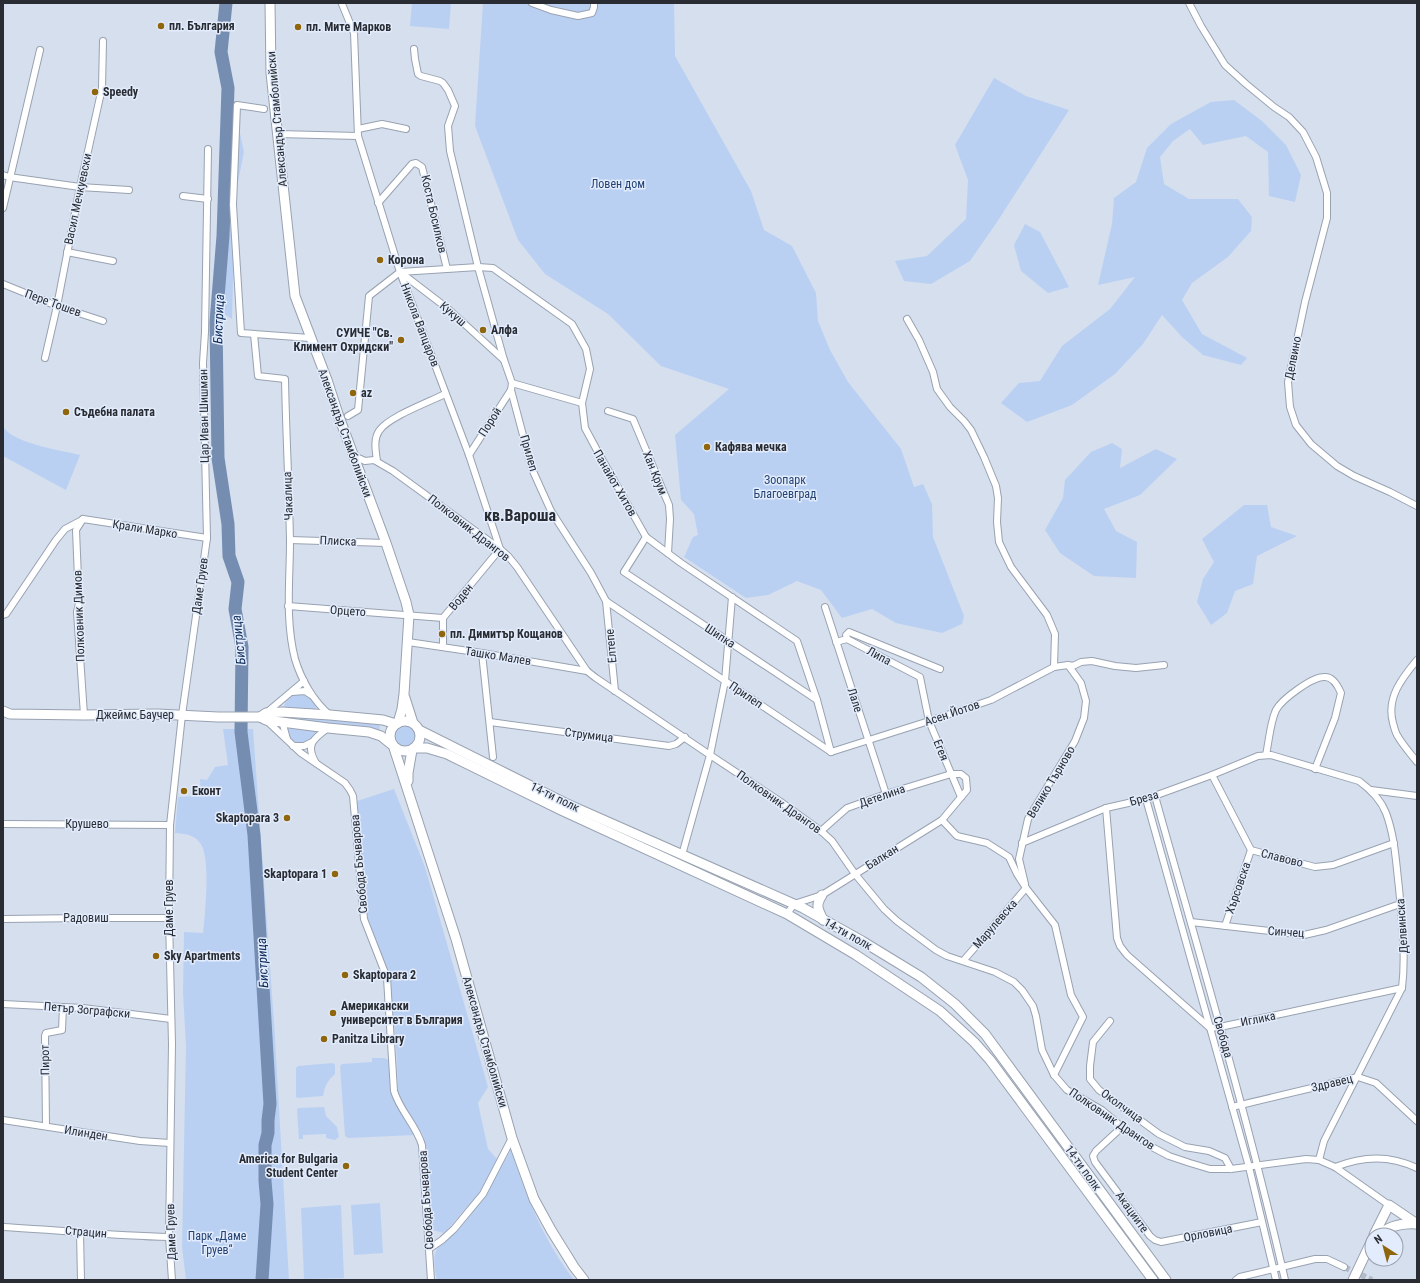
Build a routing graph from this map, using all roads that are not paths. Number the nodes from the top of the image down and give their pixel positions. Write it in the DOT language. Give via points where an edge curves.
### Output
graph roads {
  1 [pos="270,3"];
  2 [pos="532,3"];
  3 [pos="594,3"];
  4 [pos="1189,3"];
  5 [pos="342,4"];
  6 [pos="102,41"];
  7 [pos="414,49"];
  8 [pos="40,50"];
  9 [pos="264,109"];
  10 [pos="358,129"];
  11 [pos="406,129"];
  12 [pos="278,134"];
  13 [pos="358,136"];
  14 [pos="208,149"];
  15 [pos="6,176"];
  16 [pos="80,187"];
  17 [pos="129,190"];
  18 [pos="183,196"];
  19 [pos="208,199"];
  20 [pos="378,203"];
  21 [pos="3,208"];
  22 [pos="67,252"];
  23 [pos="113,262"];
  24 [pos="478,266"];
  25 [pos="447,269"];
  26 [pos="400,272"];
  27 [pos="3,284"];
  28 [pos="57,306"];
  29 [pos="908,319"];
  30 [pos="103,321"];
  31 [pos="254,334"];
  32 [pos="310,338"];
  33 [pos="45,358"];
  34 [pos="504,360"];
  35 [pos="512,383"];
  36 [pos="511,390"];
  37 [pos="445,394"];
  38 [pos="582,402"];
  39 [pos="608,411"];
  40 [pos="348,416"];
  41 [pos="469,455"];
  42 [pos="354,456"];
  43 [pos="377,461"];
  44 [pos="1417,506"];
  45 [pos="83,519"];
  46 [pos="646,537"];
  47 [pos="208,538"];
  48 [pos="290,540"];
  49 [pos="386,543"];
  50 [pos="500,549"];
  51 [pos="668,553"];
  52 [pos="732,597"];
  53 [pos="606,601"];
  54 [pos="288,606"];
  55 [pos="825,606"];
  56 [pos="3,615"];
  57 [pos="409,615"];
  58 [pos="443,618"];
  59 [pos="847,639"];
  60 [pos="728,641"];
  61 [pos="408,642"];
  62 [pos="836,642"];
  63 [pos="443,647"];
  64 [pos="482,653"];
  65 [pos="1417,660"];
  66 [pos="1068,665"];
  67 [pos="1164,665"];
  68 [pos="1054,667"];
  69 [pos="940,669"];
  70 [pos="587,670"];
  71 [pos="920,677"];
  72 [pos="304,680"];
  73 [pos="725,681"];
  74 [pos="615,690"];
  75 [pos="288,694"];
  76 [pos="404,694"];
  77 [pos="315,699"];
  78 [pos="817,700"];
  79 [pos="5,714"];
  80 [pos="84,715"];
  81 [pos="182,715"];
  82 [pos="330,715"];
  83 [pos="264,716"];
  84 [pos="282,717"];
  85 [pos="929,721"];
  86 [pos="490,722"];
  87 [pos="397,723"];
  88 [pos="416,727"];
  89 [pos="328,728"];
  90 [pos="685,737"];
  91 [pos="287,740"];
  92 [pos="869,741"];
  93 [pos="312,742"];
  94 [pos="293,746"];
  95 [pos="393,746"];
  96 [pos="413,749"];
  97 [pos="831,752"];
  98 [pos="710,755"];
  99 [pos="1266,755"];
  100 [pos="493,757"];
  101 [pos="1417,762"];
  102 [pos="317,765"];
  103 [pos="1315,769"];
  104 [pos="951,774"];
  105 [pos="1212,775"];
  106 [pos="1371,790"];
  107 [pos="408,794"];
  108 [pos="886,794"];
  109 [pos="1155,796"];
  110 [pos="1417,796"];
  111 [pos="961,797"];
  112 [pos="1146,799"];
  113 [pos="1106,808"];
  114 [pos="942,820"];
  115 [pos="3,824"];
  116 [pos="170,825"];
  117 [pos="821,831"];
  118 [pos="1022,843"];
  119 [pos="1394,843"];
  120 [pos="1251,850"];
  121 [pos="682,855"];
  122 [pos="855,874"];
  123 [pos="1026,888"];
  124 [pos="822,895"];
  125 [pos="794,904"];
  126 [pos="1400,904"];
  127 [pos="787,914"];
  128 [pos="169,918"];
  129 [pos="3,919"];
  130 [pos="823,920"];
  131 [pos="1191,922"];
  132 [pos="1225,926"];
  133 [pos="964,960"];
  134 [pos="1402,988"];
  135 [pos="3,1004"];
  136 [pos="63,1007"];
  137 [pos="171,1019"];
  138 [pos="1110,1021"];
  139 [pos="1220,1027"];
  140 [pos="1210,1028"];
  141 [pos="1054,1075"];
  142 [pos="1358,1077"];
  143 [pos="1242,1104"];
  144 [pos="1232,1107"];
  145 [pos="3,1120"];
  146 [pos="1417,1121"];
  147 [pos="46,1126"];
  148 [pos="1122,1127"];
  149 [pos="512,1138"];
  150 [pos="170,1143"];
  151 [pos="1319,1160"];
  152 [pos="1258,1166"];
  153 [pos="1335,1166"];
  154 [pos="1249,1167"];
  155 [pos="1417,1168"];
  156 [pos="1231,1169"];
  157 [pos="1390,1204"];
  158 [pos="1262,1222"];
  159 [pos="1417,1224"];
  160 [pos="3,1227"];
  161 [pos="1378,1227"];
  162 [pos="1392,1227"];
  163 [pos="80,1232"];
  164 [pos="169,1237"];
  165 [pos="1155,1240"];
  166 [pos="429,1249"];
  167 [pos="1364,1257"];
  168 [pos="1282,1267"];
  169 [pos="1344,1267"];
  170 [pos="1273,1269"];
  171 [pos="81,1280"];
  172 [pos="172,1280"];
  173 [pos="431,1280"];
  174 [pos="584,1280"];
  175 [pos="1154,1280"];
  176 [pos="1166,1280"];
  177 [pos="1236,1280"];
  178 [pos="1276,1280"];
  179 [pos="1285,1280"];
  180 [pos="1353,1280"];
  1 -- 12 [label="street, Александър Стамболийски" via="271,65"];
  2 -- 3 [label="street" via="578,16 592,13"];
  4 -- 44 [label="street, Делвино" via="1200,26 1225,65 1289,117 1303,132 1316,157 1327,193 1327,218 1288,382 1290,407 1296,425 1307,440 1337,466"];
  5 -- 10 [label="street, Никола Вапцаров" via="354,33"];
  6 -- 16 [label="street, Васил Мечкуевски" via="102,88"];
  7 -- 24 [label="street, Прилеп" via="418,74 443,83 455,106 448,126 450,151"];
  8 -- 15 [label="street"];
  9 -- 31 [label="street" via="237,106 233,205 241,333"];
  10 -- 11 [label="street" via="382,124"];
  10 -- 13 [label="street, Никола Вапцаров"];
  12 -- 13 [label="street"];
  12 -- 32 [label="street, Александър Стамболийски" via="295,296"];
  13 -- 20 [label="street, Никола Вапцаров"];
  14 -- 19 [label="street, Цар Иван Шишман"];
  15 -- 16 [label="street"];
  15 -- 21 [label="street"];
  16 -- 17 [label="street"];
  16 -- 22 [label="street, Васил Мечкуевски"];
  18 -- 19 [label="street"];
  19 -- 47 [label="street, Цар Иван Шишман" via="203,362"];
  20 -- 25 [label="street, Коста Босилков" via="412,164 416,163 422,167"];
  20 -- 26 [label="street, Никола Вапцаров"];
  22 -- 23 [label="street"];
  22 -- 28 [label="street, Васил Мечкуевски"];
  24 -- 25 [label="street, Панайот Хитов"];
  24 -- 34 [label="street, Прилеп"];
  24 -- 38 [label="street, Панайот Хитов" via="493,268 572,324 586,349 590,369"];
  25 -- 26 [label="street, Панайот Хитов"];
  26 -- 34 [label="street, Кукуш" via="447,308"];
  26 -- 37 [label="street, Никола Вапцаров"];
  26 -- 40 [label="street" via="370,296 358,410"];
  27 -- 28 [label="street, Пере Тошев"];
  28 -- 30 [label="street, Пере Тошев"];
  28 -- 33 [label="street, Васил Мечкуевски"];
  29 -- 68 [label="street" via="920,340 937,389 964,421 984,457 998,498 998,542 1011,567 1047,615 1055,634"];
  31 -- 32 [label="street"];
  31 -- 48 [label="street, Чакалица" via="258,376 286,379"];
  32 -- 42 [label="street, Александър Стамболийски"];
  34 -- 35 [label="street, Прилеп"];
  35 -- 36 [label="street, Прилеп"];
  35 -- 38 [label="street"];
  36 -- 41 [label="street, Порой"];
  36 -- 53 [label="street, Прилеп" via="532,469 551,511"];
  37 -- 41 [label="street, Никола Вапцаров"];
  37 -- 43 [label="street" via="389,421 378,432 374,446"];
  38 -- 46 [label="street, Панайот Хитов" via="585,428"];
  39 -- 51 [label="street, Хан Крум" via="633,419 651,461 669,505"];
  41 -- 50 [label="street, Никола Вапцаров"];
  42 -- 43 [label="street, Полковник Дрангов" via="365,461"];
  42 -- 49 [label="street, Александър Стамболийски"];
  43 -- 50 [label="street, Полковник Дрангов"];
  45 -- 47 [label="street, Крали Марко"];
  45 -- 56 [label="street" via="65,529"];
  45 -- 80 [label="street, Полковник Димов" via="76,530"];
  46 -- 51 [label="street, Панайот Хитов"];
  46 -- 60 [label="street, Шипка" via="624,572"];
  47 -- 81 [label="street, Даме Груев"];
  48 -- 49 [label="street, Плиска"];
  48 -- 54 [label="street, Чакалица"];
  49 -- 57 [label="street, Александър Стамболийски"];
  50 -- 58 [label="street, Воден"];
  50 -- 70 [label="street, Полковник Дрангов" via="517,567"];
  51 -- 52 [label="street, Панайот Хитов"];
  52 -- 60 [label="street"];
  52 -- 78 [label="street, Панайот Хитов" via="797,640"];
  53 -- 73 [label="street, Прилеп"];
  53 -- 74 [label="street, Елтепе"];
  54 -- 57 [label="street, Орцето"];
  54 -- 72 [label="street, Чакалица" via="295,657"];
  55 -- 62 [label="street, Лале"];
  57 -- 58 [label="street, Воден"];
  57 -- 61 [label="street, Александър Стамболийски"];
  58 -- 63 [label="street"];
  59 -- 62 [label="street"];
  59 -- 69 [label="street" via="846,635 850,632"];
  59 -- 71 [label="street, Липа"];
  60 -- 73 [label="street"];
  60 -- 78 [label="street, Шипка"];
  61 -- 63 [label="street, Ташко Малев"];
  61 -- 76 [label="street, Александър Стамболийски"];
  62 -- 92 [label="street, Лале"];
  63 -- 64 [label="street, Ташко Малев"];
  64 -- 70 [label="street, Ташко Малев"];
  64 -- 86 [label="street"];
  65 -- 101 [label="street" via="1394,691 1391,703 1391,717 1396,733"];
  66 -- 67 [label="street, Асен Йотов" via="1092,661 1136,668"];
  66 -- 68 [label="street, Асен Йотов"];
  66 -- 118 [label="street, Велико Търново" via="1080,683 1086,701 1084,718 1075,741 1028,820"];
  68 -- 85 [label="street, Асен Йотов" via="991,700"];
  70 -- 74 [label="street, Полковник Дрангов"];
  71 -- 85 [label="street, Егея"];
  72 -- 75 [label="street"];
  72 -- 77 [label="street, Чакалица"];
  73 -- 97 [label="street, Прилеп"];
  73 -- 98 [label="street"];
  74 -- 90 [label="street, Полковник Дрангов"];
  75 -- 77 [label="street" via="296,690 305,691"];
  75 -- 83 [label="street"];
  75 -- 84 [label="street" via="282,706"];
  76 -- 87 [label="street, Александър Стамболийски"];
  76 -- 88 [label="street, Александър Стамболийски"];
  77 -- 82 [label="street, Чакалица"];
  78 -- 97 [label="street, Панайот Хитов"];
  79 -- 80 [label="street, Джеймс Баучер"];
  80 -- 81 [label="street, Джеймс Баучер"];
  81 -- 83 [label="street, Джеймс Баучер"];
  81 -- 116 [label="street, Даме Груев"];
  82 -- 84 [label="street, Джеймс Баучер"];
  82 -- 87 [label="street, Джеймс Баучер"];
  83 -- 84 [label="street, Джеймс Баучер"];
  83 -- 91 [label="street, Свобода Бъчварова"];
  84 -- 89 [label="street, Джеймс Баучер"];
  84 -- 91 [label="street"];
  85 -- 92 [label="street, Асен Йотов"];
  85 -- 104 [label="street, Егея"];
  86 -- 90 [label="street, Струмица" via="669,746"];
  86 -- 100 [label="street"];
  87 -- 88 [label="street" via="406,721"];
  87 -- 95 [label="street" via="392,728 389,738"];
  88 -- 96 [label="street" via="420,734 419,741"];
  88 -- 121 [label="street, 14-ти полк" via="565,803"];
  89 -- 93 [label="street"];
  89 -- 95 [label="street, Джеймс Баучер" via="376,733"];
  90 -- 98 [label="street, Полковник Дрангов"];
  91 -- 94 [label="street, Свобода Бъчварова"];
  92 -- 97 [label="street, Асен Йотов"];
  92 -- 108 [label="street, Лале"];
  93 -- 94 [label="street" via="304,746"];
  93 -- 102 [label="street" via="310,751"];
  94 -- 102 [label="street, Свобода Бъчварова"];
  95 -- 96 [label="street" via="403,752"];
  95 -- 107 [label="street, Александър Стамболийски"];
  96 -- 107 [label="street, Александър Стамболийски" via="408,773"];
  96 -- 127 [label="street, 14-ти полк" via="427,748 447,754 563,811"];
  98 -- 117 [label="street, Полковник Дрангов"];
  98 -- 121 [label="street"];
  99 -- 103 [label="street, Делвинска"];
  99 -- 103 [label="street" via="1272,722 1282,702 1316,679 1332,679 1341,693 1335,718"];
  99 -- 105 [label="street, Бреза"];
  102 -- 166 [label="street, Свобода Бъчварова" via="345,783 352,796 364,919 387,978 394,1091 422,1145"];
  103 -- 106 [label="street, Делвинска" via="1359,781"];
  104 -- 108 [label="street, Детелина"];
  104 -- 111 [label="street, Егея"];
  104 -- 111 [label="street" via="961,774 966,778 967,790"];
  105 -- 109 [label="street, Бреза"];
  105 -- 120 [label="street, Славово"];
  106 -- 110 [label="street"];
  106 -- 119 [label="street, Делвинска" via="1386,812"];
  107 -- 149 [label="street, Александър Стамболийски" via="456,939"];
  108 -- 117 [label="street, Детелина" via="847,808"];
  109 -- 112 [label="street, Бреза"];
  109 -- 131 [label="street, Свобода"];
  111 -- 114 [label="street, Балкан"];
  112 -- 113 [label="street, Бреза"];
  112 -- 140 [label="street, Свобода"];
  113 -- 118 [label="street, Бреза"];
  113 -- 140 [label="street" via="1117,938 1120,946"];
  114 -- 122 [label="street, Балкан"];
  114 -- 123 [label="street" via="957,836 987,843 1009,857"];
  115 -- 116 [label="street, Крушево"];
  116 -- 128 [label="street, Даме Груев"];
  117 -- 122 [label="street, Полковник Дрангов" via="832,841"];
  118 -- 123 [label="street, Велико Търново" via="1019,859"];
  119 -- 120 [label="street, Славово" via="1333,865 1315,867"];
  119 -- 126 [label="street, Делвинска"];
  120 -- 132 [label="street, Хърсовска"];
  121 -- 125 [label="street, 14-ти полк"];
  122 -- 124 [label="street, Балкан"];
  122 -- 133 [label="street, Полковник Дрангов" via="896,921 936,950"];
  123 -- 133 [label="street, Марулевска"];
  123 -- 141 [label="street, Велико Търново" via="1055,925 1071,995 1083,1017"];
  124 -- 125 [label="street, Балкан"];
  124 -- 130 [label="street" via="817,905"];
  125 -- 127 [label="street"];
  125 -- 130 [label="street, 14-ти полк"];
  126 -- 132 [label="street, Синчец" via="1326,930 1304,935"];
  126 -- 134 [label="street, Делвинска" via="1404,928"];
  127 -- 175 [label="street, 14-ти полк" via="919,996 969,1037 990,1060"];
  128 -- 129 [label="street, Радовиш"];
  128 -- 137 [label="street, Даме Груев"];
  130 -- 176 [label="street, 14-ти полк" via="921,976 975,1023"];
  131 -- 132 [label="street, Синчец"];
  131 -- 139 [label="street, Свобода"];
  133 -- 141 [label="street, Полковник Дрангов" via="1005,976 1028,997 1036,1016 1045,1057"];
  134 -- 139 [label="street, Иглика"];
  134 -- 142 [label="street, Делвинска"];
  135 -- 136 [label="street, Петър Зографски"];
  136 -- 137 [label="street, Петър Зографски"];
  136 -- 147 [label="street, Пирот" via="62,1030 46,1033 45,1036"];
  137 -- 150 [label="street, Даме Груев"];
  138 -- 156 [label="street, Околчица" via="1093,1042 1090,1079 1098,1090 1159,1134 1185,1146 1209,1151 1225,1158"];
  139 -- 140 [label="street, Иглика"];
  139 -- 143 [label="street, Свобода"];
  140 -- 144 [label="street, Свобода"];
  141 -- 148 [label="street, Полковник Дрангов" via="1067,1090 1102,1110"];
  142 -- 143 [label="street, Здравец"];
  142 -- 146 [label="street, Здравец" via="1376,1083"];
  142 -- 151 [label="street, Делвинска" via="1324,1141"];
  143 -- 144 [label="street, Здравец"];
  143 -- 152 [label="street, Свобода"];
  144 -- 154 [label="street, Свобода"];
  145 -- 147 [label="street, Илинден"];
  147 -- 150 [label="street, Илинден" via="140,1141"];
  148 -- 156 [label="street, Полковник Дрангов" via="1169,1156 1210,1169"];
  148 -- 165 [label="street, Акациите" via="1096,1151 1095,1162"];
  149 -- 166 [label="street" via="483,1194 454,1229"];
  149 -- 174 [label="street, Александър Стамболийски" via="534,1199"];
  150 -- 164 [label="street, Даме Груев"];
  151 -- 152 [label="street, Полковник Дрангов" via="1306,1159"];
  151 -- 153 [label="street"];
  152 -- 154 [label="street, Полковник Дрангов"];
  152 -- 168 [label="street, Свобода"];
  153 -- 155 [label="street" via="1352,1160 1377,1157"];
  153 -- 157 [label="street"];
  154 -- 156 [label="street, Полковник Дрангов"];
  154 -- 158 [label="street, Свобода"];
  157 -- 159 [label="street"];
  157 -- 161 [label="street"];
  158 -- 165 [label="street, Орловица" via="1161,1242"];
  158 -- 170 [label="street, Свобода"];
  159 -- 162 [label="street" via="1405,1223"];
  160 -- 163 [label="street, Страцин"];
  163 -- 164 [label="street, Страцин"];
  163 -- 171 [label="street"];
  164 -- 172 [label="street, Даме Груев"];
  166 -- 173 [label="street, Свобода Бъчварова"];
  167 -- 180 [label="street"];
  168 -- 169 [label="street" via="1321,1258"];
  168 -- 170 [label="street"];
  168 -- 179 [label="street, Свобода"];
  170 -- 177 [label="street"];
  170 -- 178 [label="street, Свобода"];
}
